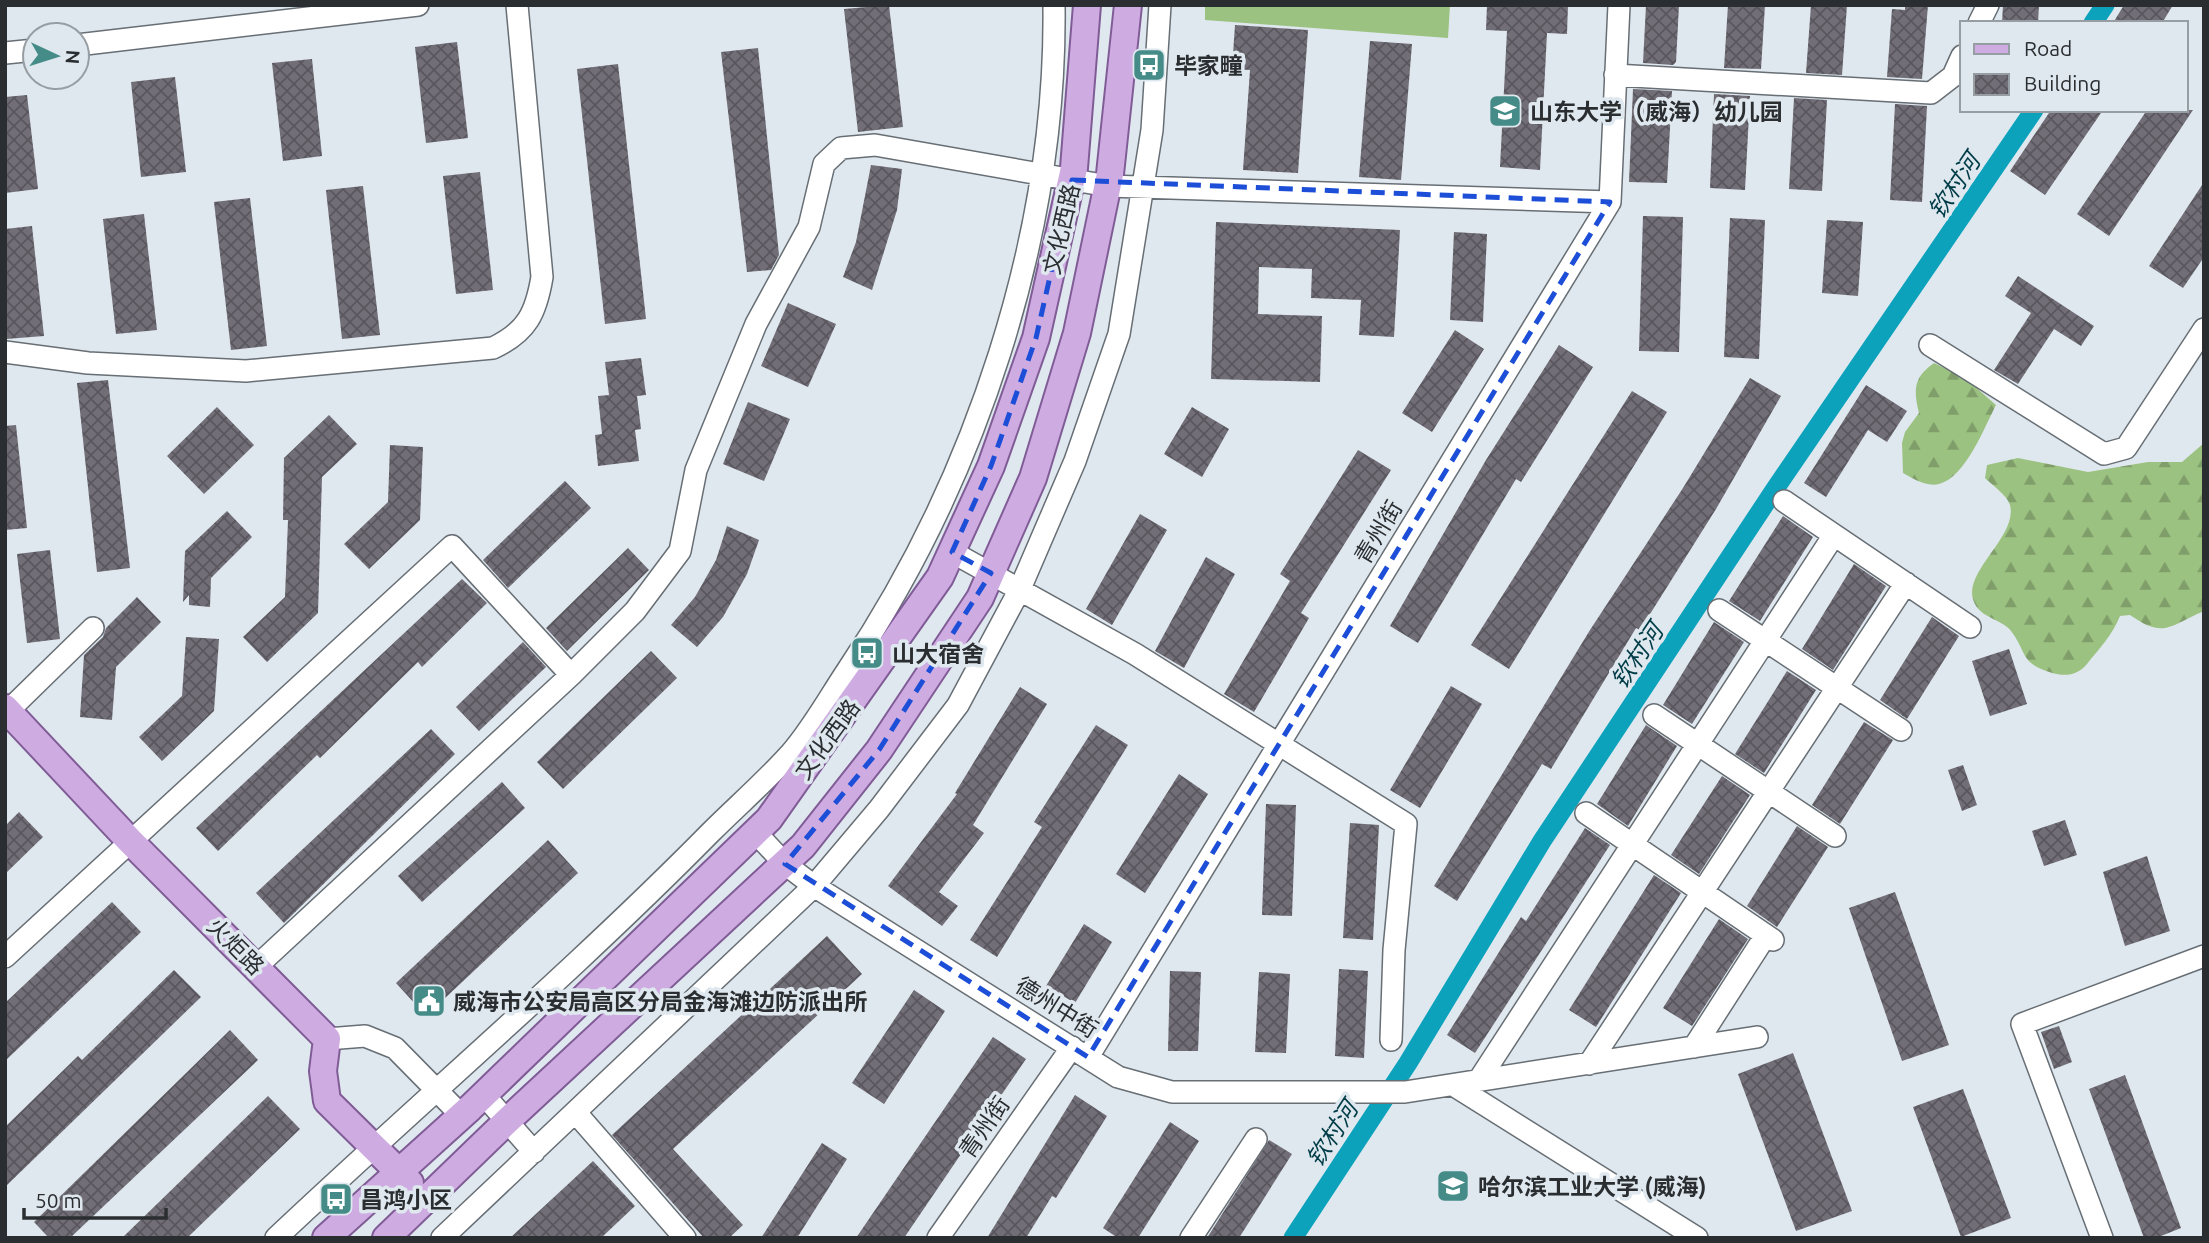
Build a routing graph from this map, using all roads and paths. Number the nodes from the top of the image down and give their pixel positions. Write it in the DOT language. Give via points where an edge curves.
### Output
graph roads {
  1 [pos="418,5"];
  2 [pos="517,5"];
  3 [pos="1054,5"];
  4 [pos="1087,5"];
  5 [pos="1128,5"];
  6 [pos="1160,5"];
  7 [pos="1619,5"];
  8 [pos="1988,5"];
  9 [pos="1980,21"];
  10 [pos="91,43"];
  11 [pos="1960,60"];
  12 [pos="1615,75"];
  13 [pos="1042,175"];
  14 [pos="1072,180"];
  15 [pos="1108,186"];
  16 [pos="1144,186"];
  17 [pos="1610,202"];
  18 [pos="2204,329"];
  19 [pos="1930,345"];
  20 [pos="5,352"];
  21 [pos="1784,501"];
  22 [pos="1834,535"];
  23 [pos="952,552"];
  24 [pos="991,573"];
  25 [pos="1906,583"];
  26 [pos="1019,591"];
  27 [pos="1719,610"];
  28 [pos="1970,627"];
  29 [pos="93,628"];
  30 [pos="1765,640"];
  31 [pos="571,675"];
  32 [pos="1837,688"];
  33 [pos="7,709"];
  34 [pos="1654,715"];
  35 [pos="1901,730"];
  36 [pos="1280,744"];
  37 [pos="1698,744"];
  38 [pos="1768,792"];
  39 [pos="1586,813"];
  40 [pos="755,832"];
  41 [pos="1835,836"];
  42 [pos="130,841"];
  43 [pos="1632,844"];
  44 [pos="785,864"];
  45 [pos="814,886"];
  46 [pos="1702,892"];
  47 [pos="2204,956"];
  48 [pos="5,957"];
  49 [pos="257,966"];
  50 [pos="1757,1037"];
  51 [pos="327,1039"];
  52 [pos="1391,1041"];
  53 [pos="1694,1047"];
  54 [pos="1080,1052"];
  55 [pos="1589,1064"];
  56 [pos="1477,1083"];
  57 [pos="1455,1086"];
  58 [pos="436,1089"];
  59 [pos="483,1094"];
  60 [pos="576,1112"];
  61 [pos="461,1115"];
  62 [pos="507,1121"];
  63 [pos="1256,1139"];
  64 [pos="372,1147"];
  65 [pos="534,1152"];
  66 [pos="398,1172"];
  67 [pos="427,1198"];
  68 [pos="276,1238"];
  69 [pos="326,1238"];
  70 [pos="386,1238"];
  71 [pos="442,1238"];
  72 [pos="685,1238"];
  73 [pos="938,1238"];
  74 [pos="1191,1238"];
  75 [pos="1697,1238"];
  76 [pos="2102,1238"];
  1 -- 10 [label="street"];
  2 -- 20 [label="street" via="542,277 536,309 513,339 494,348 246,371 88,363"];
  3 -- 13 [label="street"];
  4 -- 14 [label="main road, 文化西路"];
  5 -- 15 [label="main road, 文化西路"];
  6 -- 16 [label="street" via="1153,130"];
  7 -- 12 [label="street, 青州街"];
  8 -- 9 [label="street"];
  11 -- 12 [label="street" via="1953,76 1931,93"];
  12 -- 17 [label="street, 青州街"];
  13 -- 14 [label="street"];
  13 -- 31 [label="street" via="875,145 841,148 824,164 809,227 757,324 696,470 680,551 635,611"];
  13 -- 58 [label="street" via="1003,349 968,439 911,566 851,664 793,751 642,903"];
  14 -- 15 [label="street"];
  14 -- 23 [label="main road, 文化西路" via="1036,338 991,466"];
  15 -- 16 [label="street"];
  15 -- 24 [label="main road, 文化西路" via="1077,333 1033,478"];
  16 -- 17 [label="street"];
  16 -- 26 [label="street" via="1119,334 1076,461"];
  17 -- 36 [label="street, 青州街"];
  18 -- 19 [label="street" via="2126,448 2104,454"];
  21 -- 22 [label="street"];
  22 -- 25 [label="street"];
  22 -- 30 [label="street"];
  23 -- 24 [label="street"];
  23 -- 40 [label="main road, 文化西路" via="940,577 845,715"];
  24 -- 26 [label="street"];
  24 -- 44 [label="main road, 文化西路" via="980,598 879,750"];
  25 -- 28 [label="street"];
  25 -- 32 [label="street"];
  26 -- 36 [label="street" via="1135,654"];
  26 -- 45 [label="street" via="958,705"];
  27 -- 30 [label="street"];
  29 -- 33 [label="street"];
  30 -- 32 [label="street"];
  30 -- 37 [label="street"];
  31 -- 42 [label="street" via="452,546"];
  31 -- 49 [label="street"];
  32 -- 35 [label="street"];
  32 -- 38 [label="street"];
  33 -- 42 [label="main road, 火炬路"];
  34 -- 37 [label="street"];
  36 -- 52 [label="street" via="1406,824"];
  36 -- 54 [label="street, 青州街"];
  37 -- 38 [label="street"];
  37 -- 43 [label="street"];
  38 -- 41 [label="street"];
  38 -- 46 [label="street"];
  39 -- 43 [label="street"];
  40 -- 44 [label="street, 德州中街"];
  40 -- 59 [label="main road, 文化西路"];
  42 -- 48 [label="street"];
  42 -- 49 [label="main road, 火炬路"];
  43 -- 46 [label="street"];
  43 -- 56 [label="street"];
  44 -- 45 [label="street, 德州中街"];
  44 -- 62 [label="main road, 文化西路"];
  45 -- 54 [label="street, 德州中街"];
  45 -- 60 [label="street"];
  46 -- 53 [label="street" via="1770,937"];
  46 -- 55 [label="street"];
  47 -- 76 [label="street" via="2022,1024"];
  49 -- 51 [label="main road, 火炬路"];
  50 -- 53 [label="street, 德州中街"];
  51 -- 58 [label="street" via="365,1035 395,1048"];
  51 -- 64 [label="main road" via="323,1071 327,1101"];
  53 -- 55 [label="street, 德州中街"];
  54 -- 57 [label="street, 德州中街" via="1118,1077 1172,1092 1376,1093"];
  54 -- 73 [label="street, 青州街"];
  55 -- 56 [label="street, 德州中街"];
  56 -- 57 [label="street, 德州中街"];
  57 -- 75 [label="street"];
  58 -- 61 [label="street"];
  58 -- 64 [label="street"];
  59 -- 61 [label="main road, 文化西路"];
  59 -- 62 [label="street"];
  60 -- 65 [label="street"];
  60 -- 72 [label="street"];
  61 -- 66 [label="main road, 文化西路"];
  62 -- 65 [label="street"];
  62 -- 67 [label="main road, 文化西路"];
  63 -- 74 [label="street"];
  64 -- 66 [label="main road"];
  64 -- 68 [label="street"];
  65 -- 71 [label="street"];
  66 -- 67 [label="main road"];
  66 -- 69 [label="main road, 文化西路"];
  67 -- 70 [label="main road, 文化西路"];
}
